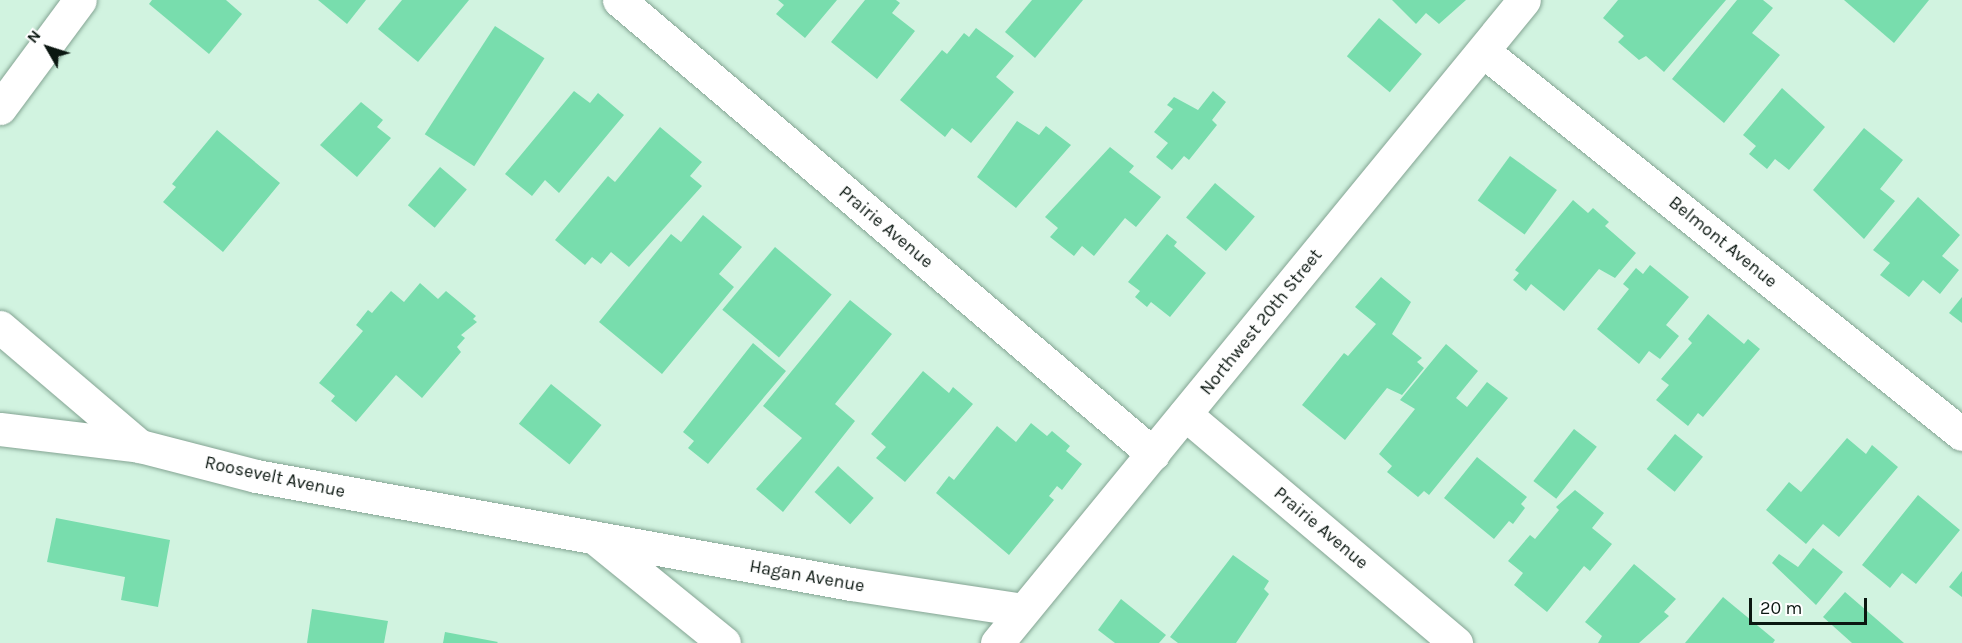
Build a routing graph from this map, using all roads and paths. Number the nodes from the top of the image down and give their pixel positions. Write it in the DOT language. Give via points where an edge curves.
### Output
graph roads {
  1 [pos="80,0"];
  2 [pos="619,0"];
  3 [pos="1524,0"];
  4 [pos="1483,51"];
  5 [pos="0,108"];
  6 [pos="0,327"];
  7 [pos="1185,414"];
  8 [pos="0,429"];
  9 [pos="1962,434"];
  10 [pos="140,446"];
  11 [pos="1153,454"];
  12 [pos="593,537"];
  13 [pos="1022,610"];
  14 [pos="724,643"];
  15 [pos="997,643"];
  16 [pos="1456,643"];
  1 -- 5 [label="street"];
  2 -- 11 [label="street, Prairie Avenue"];
  3 -- 4 [label="street, Northwest 20th Street"];
  4 -- 7 [label="street, Northwest 20th Street"];
  4 -- 9 [label="street, Belmont Avenue"];
  6 -- 10 [label="street, Roosevelt Avenue"];
  7 -- 11 [label="street, Northwest 20th Street"];
  7 -- 16 [label="street, Prairie Avenue"];
  8 -- 10 [label="street"];
  10 -- 12 [label="street, Roosevelt Avenue" via="256,476"];
  11 -- 13 [label="street, Northwest 20th Street"];
  12 -- 13 [label="street, Hagan Avenue" via="851,584"];
  12 -- 14 [label="street"];
  13 -- 15 [label="street, Northwest 20th Street"];
}
